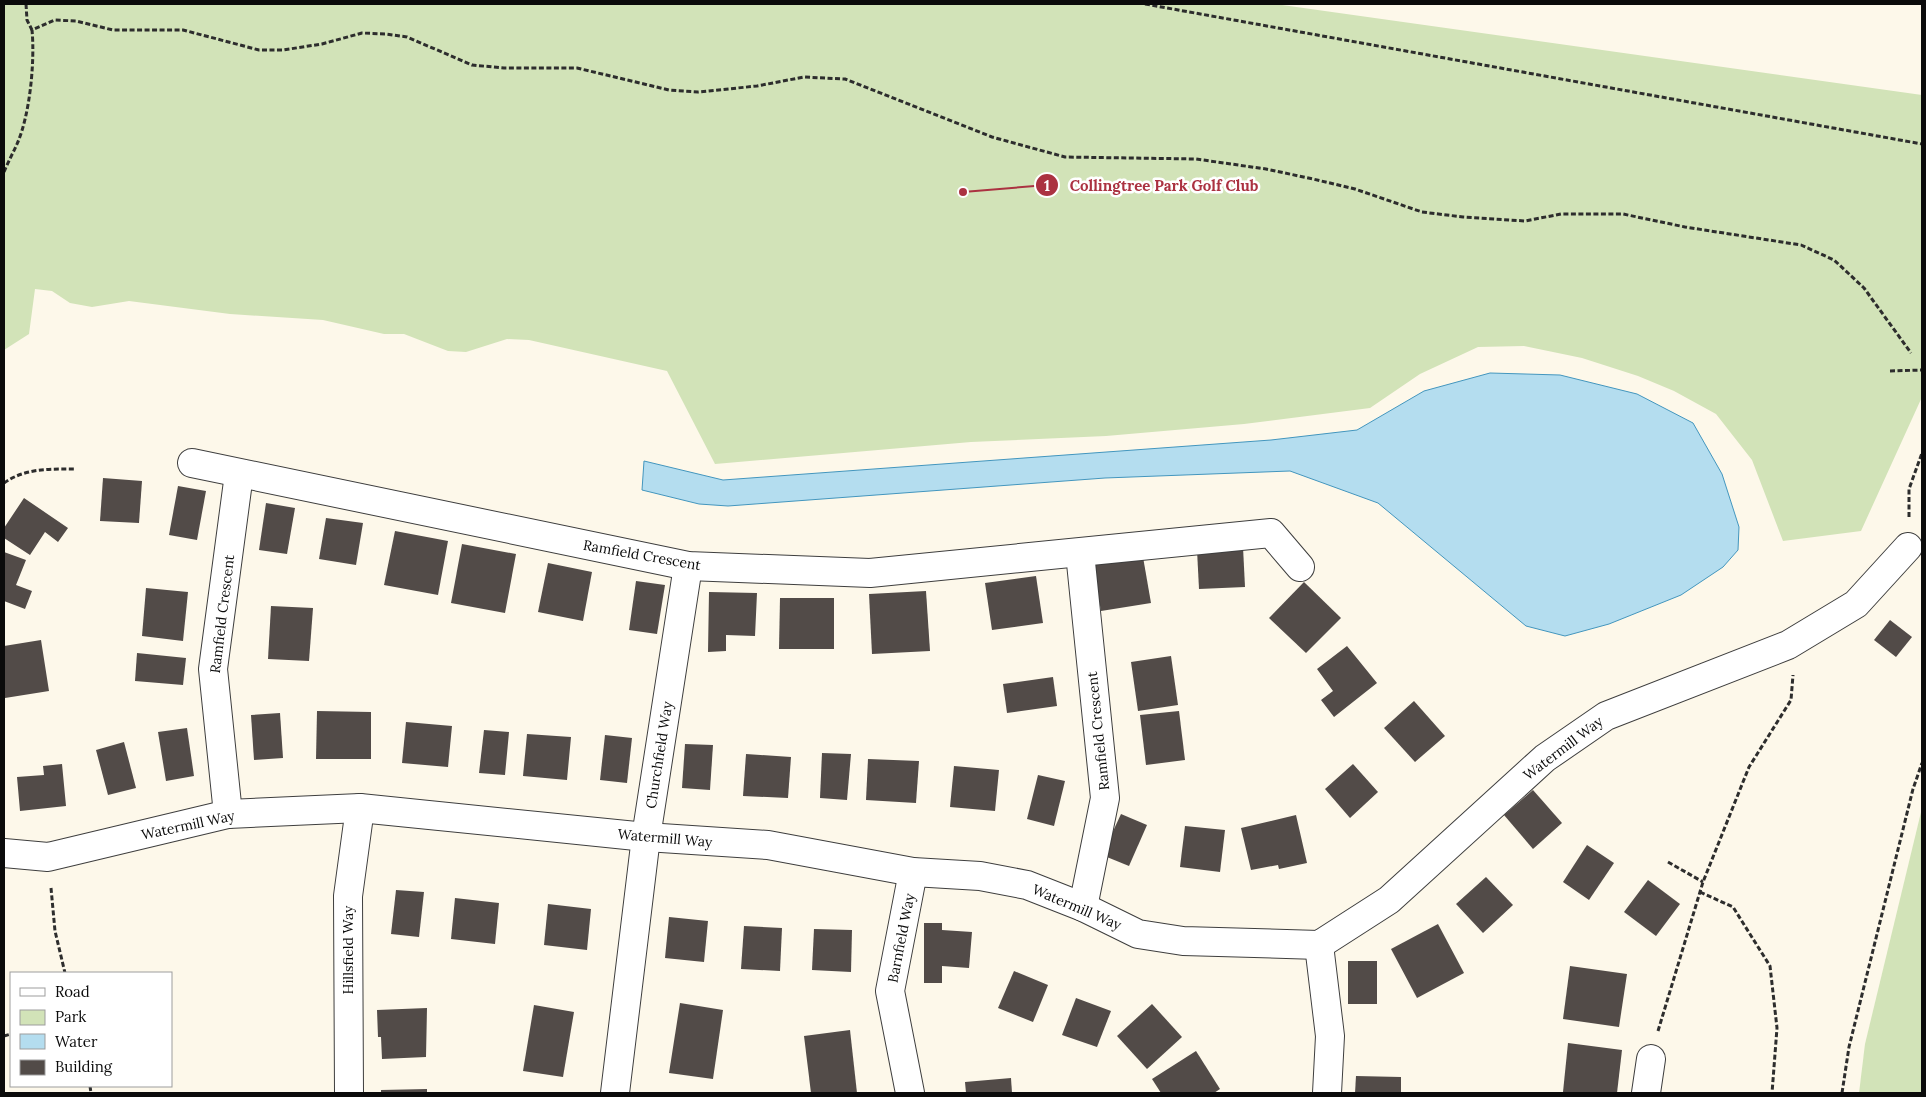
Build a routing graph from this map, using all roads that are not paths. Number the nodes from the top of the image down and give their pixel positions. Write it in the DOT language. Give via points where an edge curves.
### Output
graph roads {
  1 [pos="192,464"];
  2 [pos="240,474"];
  3 [pos="1918,545"];
  4 [pos="1080,553"];
  5 [pos="688,566"];
  6 [pos="1300,567"];
  7 [pos="360,808"];
  8 [pos="228,814"];
  9 [pos="646,837"];
  10 [pos="4,852"];
  11 [pos="914,872"];
  12 [pos="1083,907"];
  13 [pos="1319,945"];
  14 [pos="1651,1059"];
  15 [pos="349,1093"];
  16 [pos="615,1093"];
  17 [pos="910,1093"];
  18 [pos="1327,1093"];
  19 [pos="1646,1093"];
  1 -- 2 [label="street, Ramfield Crescent"];
  2 -- 5 [label="street, Ramfield Crescent"];
  2 -- 8 [label="street, Ramfield Crescent" via="213,669"];
  3 -- 13 [label="street, Watermill Way" via="1856,604 1788,645 1606,716 1545,758 1389,900"];
  4 -- 5 [label="street, Ramfield Crescent" via="870,573"];
  4 -- 6 [label="street, Ramfield Crescent" via="1271,533"];
  4 -- 12 [label="street, Ramfield Crescent" via="1105,798"];
  5 -- 9 [label="street, Churchfield Way"];
  7 -- 8 [label="street, Watermill Way"];
  7 -- 9 [label="street, Watermill Way"];
  7 -- 15 [label="street, Hillsfield Way" via="348,896"];
  8 -- 10 [label="street, Watermill Way" via="48,857"];
  9 -- 11 [label="street, Watermill Way" via="768,845"];
  9 -- 16 [label="street, Churchfield Way"];
  11 -- 12 [label="street, Watermill Way" via="980,876 1027,886"];
  11 -- 17 [label="street, Barnfield Way" via="890,991"];
  12 -- 13 [label="street, Watermill Way" via="1138,934 1183,941"];
  13 -- 18 [label="street" via="1330,1036"];
  14 -- 19 [label="street"];
}
